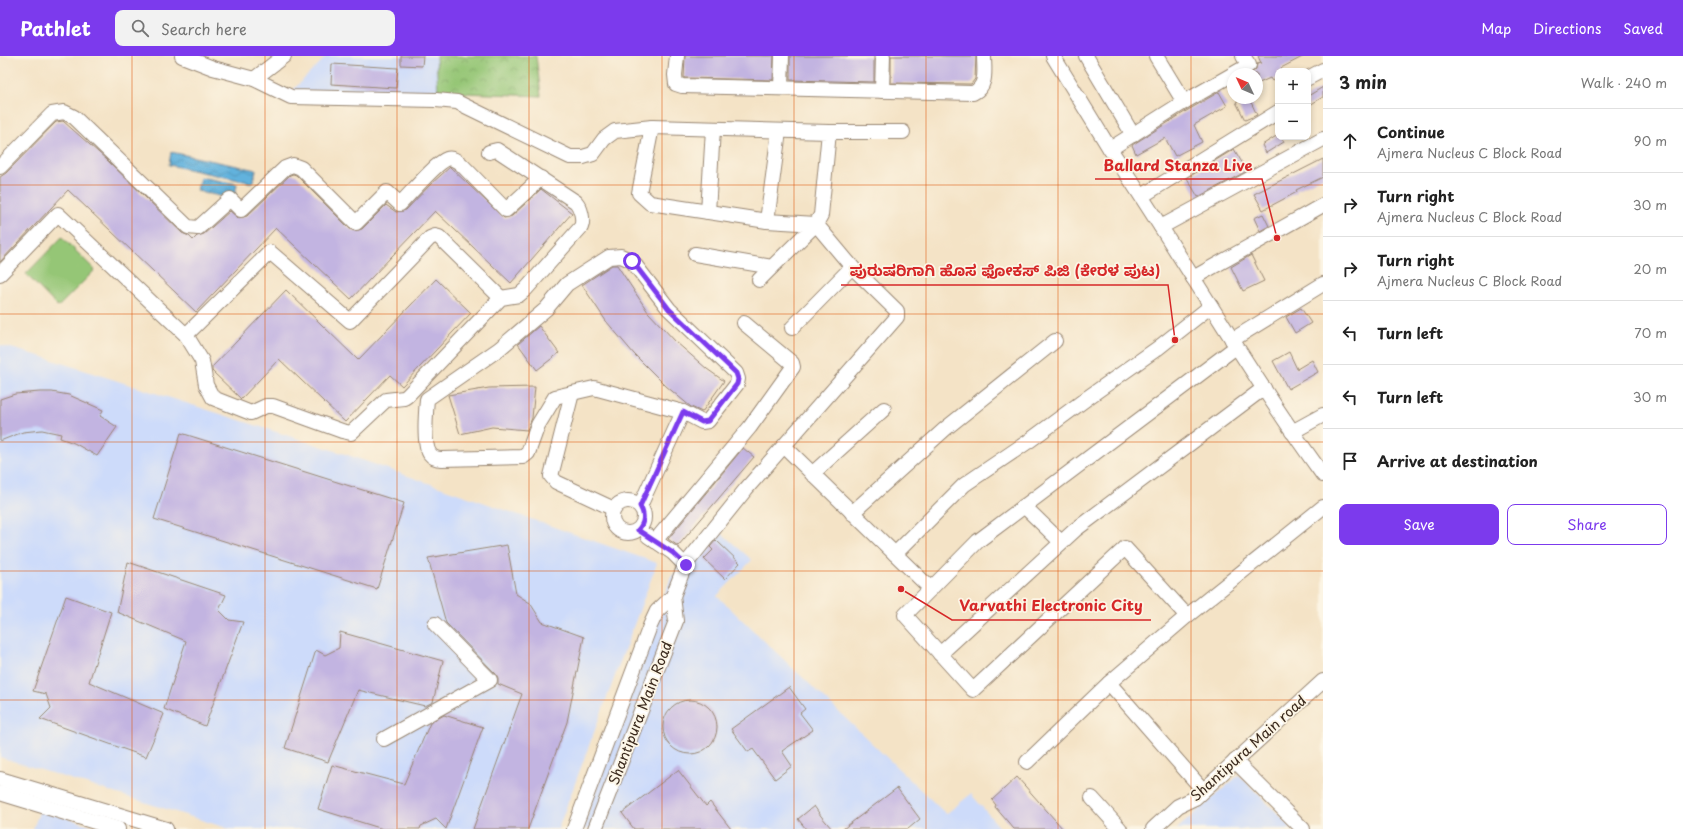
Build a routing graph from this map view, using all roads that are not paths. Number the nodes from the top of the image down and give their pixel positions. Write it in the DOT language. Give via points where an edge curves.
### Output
graph roads {
  1 [pos="182,56"];
  2 [pos="284,56"];
  3 [pos="677,56"];
  4 [pos="782,56"];
  5 [pos="883,56"];
  6 [pos="984,56"];
  7 [pos="1053,56"];
  8 [pos="1086,56"];
  9 [pos="1156,56"];
  10 [pos="1243,56"];
  11 [pos="1323,70"];
  12 [pos="1311,76"];
  13 [pos="254,79"];
  14 [pos="781,88"];
  15 [pos="882,91"];
  16 [pos="1184,102"];
  17 [pos="1275,114"];
  18 [pos="652,126"];
  19 [pos="712,129"];
  20 [pos="779,131"];
  21 [pos="829,132"];
  22 [pos="903,132"];
  23 [pos="1133,135"];
  24 [pos="1323,139"];
  25 [pos="1110,150"];
  26 [pos="488,152"];
  27 [pos="0,167"];
  28 [pos="541,178"];
  29 [pos="1142,196"];
  30 [pos="1323,205"];
  31 [pos="708,212"];
  32 [pos="767,221"];
  33 [pos="816,224"];
  34 [pos="1161,227"];
  35 [pos="695,254"];
  36 [pos="772,267"];
  37 [pos="852,267"];
  38 [pos="0,274"];
  39 [pos="1193,278"];
  40 [pos="759,280"];
  41 [pos="1323,284"];
  42 [pos="501,298"];
  43 [pos="1211,306"];
  44 [pos="744,323"];
  45 [pos="792,328"];
  46 [pos="186,335"];
  47 [pos="1055,341"];
  48 [pos="1234,344"];
  49 [pos="1264,388"];
  50 [pos="572,394"];
  51 [pos="884,409"];
  52 [pos="683,412"];
  53 [pos="1323,415"];
  54 [pos="1292,432"];
  55 [pos="784,446"];
  56 [pos="812,474"];
  57 [pos="1323,475"];
  58 [pos="640,506"];
  59 [pos="1024,506"];
  60 [pos="1323,507"];
  61 [pos="614,509"];
  62 [pos="852,513"];
  63 [pos="638,530"];
  64 [pos="655,541"];
  65 [pos="1061,542"];
  66 [pos="895,554"];
  67 [pos="686,565"];
  68 [pos="930,589"];
  69 [pos="673,596"];
  70 [pos="1187,616"];
  71 [pos="435,624"];
  72 [pos="940,654"];
  73 [pos="1323,680"];
  74 [pos="1110,683"];
  75 [pos="384,739"];
  76 [pos="1027,762"];
  77 [pos="1235,762"];
  78 [pos="0,779"];
  79 [pos="0,794"];
  80 [pos="1199,794"];
  81 [pos="1092,798"];
  82 [pos="118,829"];
  83 [pos="166,829"];
  84 [pos="574,829"];
  85 [pos="596,829"];
  86 [pos="1120,829"];
  87 [pos="1153,829"];
  88 [pos="1166,829"];
  89 [pos="1303,829"];
  1 -- 13 [label="street"];
  2 -- 13 [label="street"];
  3 -- 14 [label="street" via="676,84 682,86"];
  4 -- 14 [label="street"];
  5 -- 15 [label="street"];
  6 -- 15 [label="street" via="983,83 980,90 973,93"];
  7 -- 25 [label="street"];
  8 -- 23 [label="street"];
  9 -- 16 [label="street"];
  10 -- 16 [label="street" via="1249,65"];
  11 -- 12 [label="street"];
  13 -- 18 [label="street" via="291,97 457,102 570,157 593,154 604,139 615,130"];
  14 -- 15 [label="street"];
  16 -- 23 [label="street"];
  17 -- 29 [label="street"];
  18 -- 19 [label="street"];
  18 -- 31 [label="street" via="639,193 650,203"];
  19 -- 20 [label="street"];
  19 -- 31 [label="street"];
  20 -- 21 [label="street"];
  20 -- 32 [label="street"];
  21 -- 22 [label="street"];
  21 -- 33 [label="street" via="821,215"];
  23 -- 25 [label="street"];
  24 -- 34 [label="street"];
  25 -- 29 [label="street"];
  26 -- 28 [label="street" via="497,150"];
  27 -- 28 [label="street" via="52,114 64,112 74,116 188,227 198,228 230,199 241,210 285,168 293,165 301,168 356,223 387,192 400,204 448,158 461,164 506,210"];
  28 -- 42 [label="street" via="576,202 583,222 526,289 519,295"];
  29 -- 34 [label="street"];
  30 -- 39 [label="street"];
  31 -- 32 [label="street"];
  32 -- 33 [label="street"];
  33 -- 36 [label="street"];
  33 -- 37 [label="street"];
  34 -- 39 [label="street"];
  35 -- 36 [label="street"];
  36 -- 40 [label="street"];
  37 -- 45 [label="street"];
  37 -- 55 [label="street" via="897,311 897,317"];
  38 -- 46 [label="street" via="58,214"];
  39 -- 43 [label="street"];
  41 -- 48 [label="street"];
  42 -- 46 [label="street" via="407,396 386,400 351,433 273,406 260,408 251,413 213,398 206,385 202,361"];
  42 -- 46 [label="street" via="435,236 430,238 350,321 270,252"];
  43 -- 48 [label="street"];
  43 -- 66 [label="street" via="1158,348 1029,441 964,484"];
  44 -- 64 [label="street" via="794,367 750,427"];
  47 -- 62 [label="street" via="944,429"];
  48 -- 49 [label="street"];
  48 -- 59 [label="street"];
  49 -- 54 [label="street"];
  49 -- 65 [label="street"];
  50 -- 52 [label="street" via="594,388"];
  50 -- 52 [label="street" via="555,397 538,425 528,453 523,457 435,459 430,454 427,446 427,399 499,349 546,309 567,284 608,257 621,256 632,261 669,309 736,373 737,384 708,421 702,422"];
  50 -- 61 [label="street" via="551,476 556,482"];
  51 -- 56 [label="street"];
  52 -- 58 [label="street"];
  53 -- 54 [label="street"];
  54 -- 57 [label="street"];
  55 -- 56 [label="street"];
  55 -- 67 [label="street"];
  56 -- 62 [label="street"];
  58 -- 61 [label="street" via="625,501"];
  58 -- 63 [label="street" via="644,516 642,526"];
  59 -- 65 [label="street"];
  59 -- 68 [label="street" via="978,541"];
  60 -- 70 [label="street"];
  61 -- 63 [label="street" via="612,521 618,530 628,533"];
  62 -- 66 [label="street"];
  63 -- 64 [label="street"];
  64 -- 67 [label="street"];
  65 -- 72 [label="street"];
  66 -- 68 [label="street"];
  67 -- 69 [label="street"];
  68 -- 72 [label="street" via="905,615"];
  69 -- 84 [label="street" via="657,611 653,619"];
  69 -- 85 [label="street, Shantipura Main Road" via="676,621"];
  70 -- 72 [label="street" via="1125,548 973,690"];
  70 -- 74 [label="street"];
  71 -- 75 [label="street" via="490,680"];
  73 -- 77 [label="street, Shantipura Main road"];
  74 -- 76 [label="street"];
  74 -- 80 [label="street"];
  77 -- 80 [label="street, Shantipura Main road"];
  77 -- 89 [label="street"];
  78 -- 83 [label="street"];
  79 -- 82 [label="street"];
  80 -- 87 [label="street, Shantipura Main road" via="1178,806"];
  80 -- 88 [label="street, Shantipura Main Road"];
  81 -- 86 [label="street"];
}
